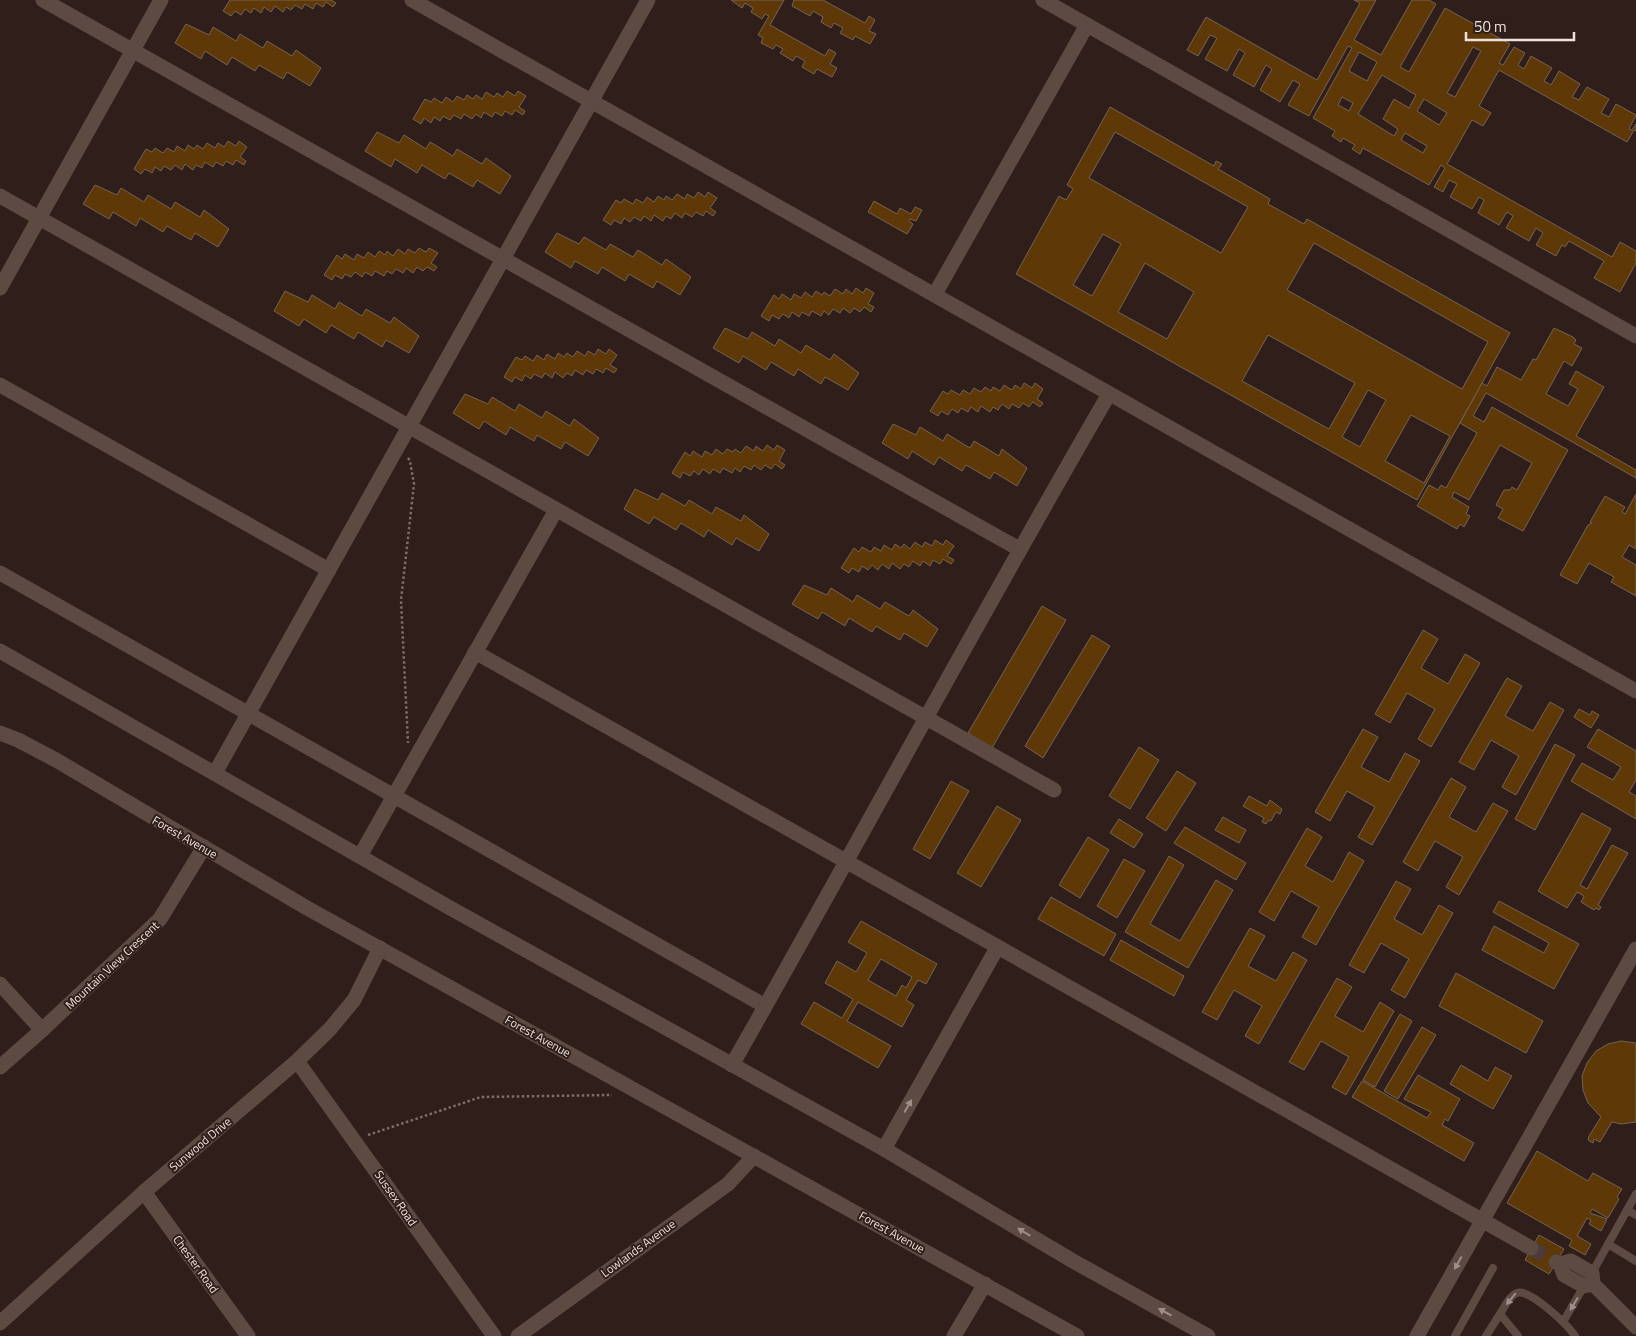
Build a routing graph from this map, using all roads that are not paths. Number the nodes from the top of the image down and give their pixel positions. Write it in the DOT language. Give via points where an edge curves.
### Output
graph roads {
  1 [pos="43,0"];
  2 [pos="161,0"];
  3 [pos="412,0"];
  4 [pos="648,0"];
  5 [pos="1043,0"];
  6 [pos="1087,24"];
  7 [pos="132,50"];
  8 [pos="592,101"];
  9 [pos="0,196"];
  10 [pos="40,219"];
  11 [pos="503,258"];
  12 [pos="0,288"];
  13 [pos="934,294"];
  14 [pos="1636,336"];
  15 [pos="0,385"];
  16 [pos="1110,394"];
  17 [pos="409,425"];
  18 [pos="556,510"];
  19 [pos="1019,549"];
  20 [pos="329,570"];
  21 [pos="0,573"];
  22 [pos="0,651"];
  23 [pos="474,652"];
  24 [pos="1636,691"];
  25 [pos="249,713"];
  26 [pos="926,719"];
  27 [pos="0,733"];
  28 [pos="215,774"];
  29 [pos="1054,790"];
  30 [pos="394,798"];
  31 [pos="204,847"];
  32 [pos="360,856"];
  33 [pos="847,862"];
  34 [pos="380,948"];
  35 [pos="997,948"];
  36 [pos="1636,949"];
  37 [pos="0,984"];
  38 [pos="765,1006"];
  39 [pos="42,1030"];
  40 [pos="297,1061"];
  41 [pos="732,1065"];
  42 [pos="0,1067"];
  43 [pos="884,1149"];
  44 [pos="754,1156"];
  45 [pos="144,1192"];
  46 [pos="1636,1194"];
  47 [pos="1627,1210"];
  48 [pos="1636,1215"];
  49 [pos="1482,1220"];
  50 [pos="1608,1244"];
  51 [pos="1531,1248"];
  52 [pos="1636,1261"];
  53 [pos="1558,1263"];
  54 [pos="1493,1268"];
  55 [pos="1590,1281"];
  56 [pos="985,1284"];
  57 [pos="1500,1314"];
  58 [pos="1563,1322"];
  59 [pos="0,1324"];
  60 [pos="1636,1327"];
  61 [pos="9,1336"];
  62 [pos="248,1336"];
  63 [pos="494,1336"];
  64 [pos="518,1336"];
  65 [pos="954,1336"];
  66 [pos="1077,1336"];
  67 [pos="1208,1336"];
  68 [pos="1417,1336"];
  69 [pos="1455,1336"];
  70 [pos="1486,1336"];
  71 [pos="1518,1336"];
  72 [pos="1576,1336"];
  1 -- 7 [label="street"];
  2 -- 7 [label="street"];
  3 -- 8 [label="street"];
  4 -- 8 [label="street"];
  5 -- 6 [label="street"];
  6 -- 13 [label="street"];
  6 -- 14 [label="street"];
  7 -- 10 [label="street"];
  7 -- 11 [label="street"];
  8 -- 11 [label="street"];
  8 -- 13 [label="street"];
  9 -- 10 [label="street"];
  10 -- 12 [label="street"];
  10 -- 17 [label="street"];
  11 -- 17 [label="street"];
  11 -- 19 [label="street"];
  13 -- 16 [label="street"];
  15 -- 20 [label="street"];
  16 -- 19 [label="street"];
  16 -- 24 [label="street"];
  17 -- 18 [label="street"];
  17 -- 20 [label="street"];
  18 -- 23 [label="street"];
  18 -- 26 [label="street"];
  19 -- 26 [label="street"];
  20 -- 25 [label="street"];
  21 -- 25 [label="street"];
  22 -- 28 [label="street"];
  23 -- 30 [label="street"];
  23 -- 33 [label="street"];
  25 -- 28 [label="street"];
  25 -- 30 [label="street"];
  26 -- 29 [label="street"];
  26 -- 33 [label="street"];
  27 -- 31 [label="street, Forest Avenue" via="56,760"];
  28 -- 32 [label="street"];
  30 -- 32 [label="street"];
  30 -- 38 [label="street"];
  31 -- 34 [label="street, Forest Avenue"];
  31 -- 39 [label="street, Mountain View Crescent" via="160,919"];
  32 -- 41 [label="street"];
  33 -- 35 [label="street"];
  33 -- 38 [label="street"];
  34 -- 40 [label="street, Sunwood Drive" via="343,1015"];
  34 -- 44 [label="street, Forest Avenue"];
  43 -- 35 [label="street, one-way"];
  35 -- 49 [label="street"];
  36 -- 49 [label="street"];
  37 -- 39 [label="street"];
  38 -- 41 [label="street"];
  39 -- 42 [label="street, Mountain View Crescent"];
  40 -- 45 [label="street, Sunwood Drive"];
  40 -- 63 [label="street, Sussex Road"];
  41 -- 43 [label="street"];
  67 -- 43 [label="street, one-way" via="1073,1261"];
  44 -- 56 [label="street, Forest Avenue"];
  44 -- 64 [label="street, Lowlands Avenue" via="728,1184"];
  45 -- 59 [label="street, Sunwood Drive"];
  45 -- 62 [label="street, Chester Road"];
  46 -- 47 [label="lane"];
  47 -- 48 [label="lane"];
  47 -- 50 [label="lane"];
  49 -- 51 [label="street"];
  49 -- 68 [label="street, one-way"];
  50 -- 52 [label="lane"];
  50 -- 55 [label="lane"];
  53 -- 55 [label="street" via="1564,1275"];
  54 -- 69 [label="lane"];
  55 -- 58 [label="lane, one-way"];
  55 -- 60 [label="street"];
  56 -- 65 [label="street"];
  56 -- 66 [label="street, Forest Avenue"];
  58 -- 57 [label="lane, one-way" via="1525,1292 1514,1294"];
  57 -- 70 [label="lane"];
  57 -- 71 [label="lane"];
  58 -- 72 [label="lane"];
  59 -- 61 [label="street"];
}
